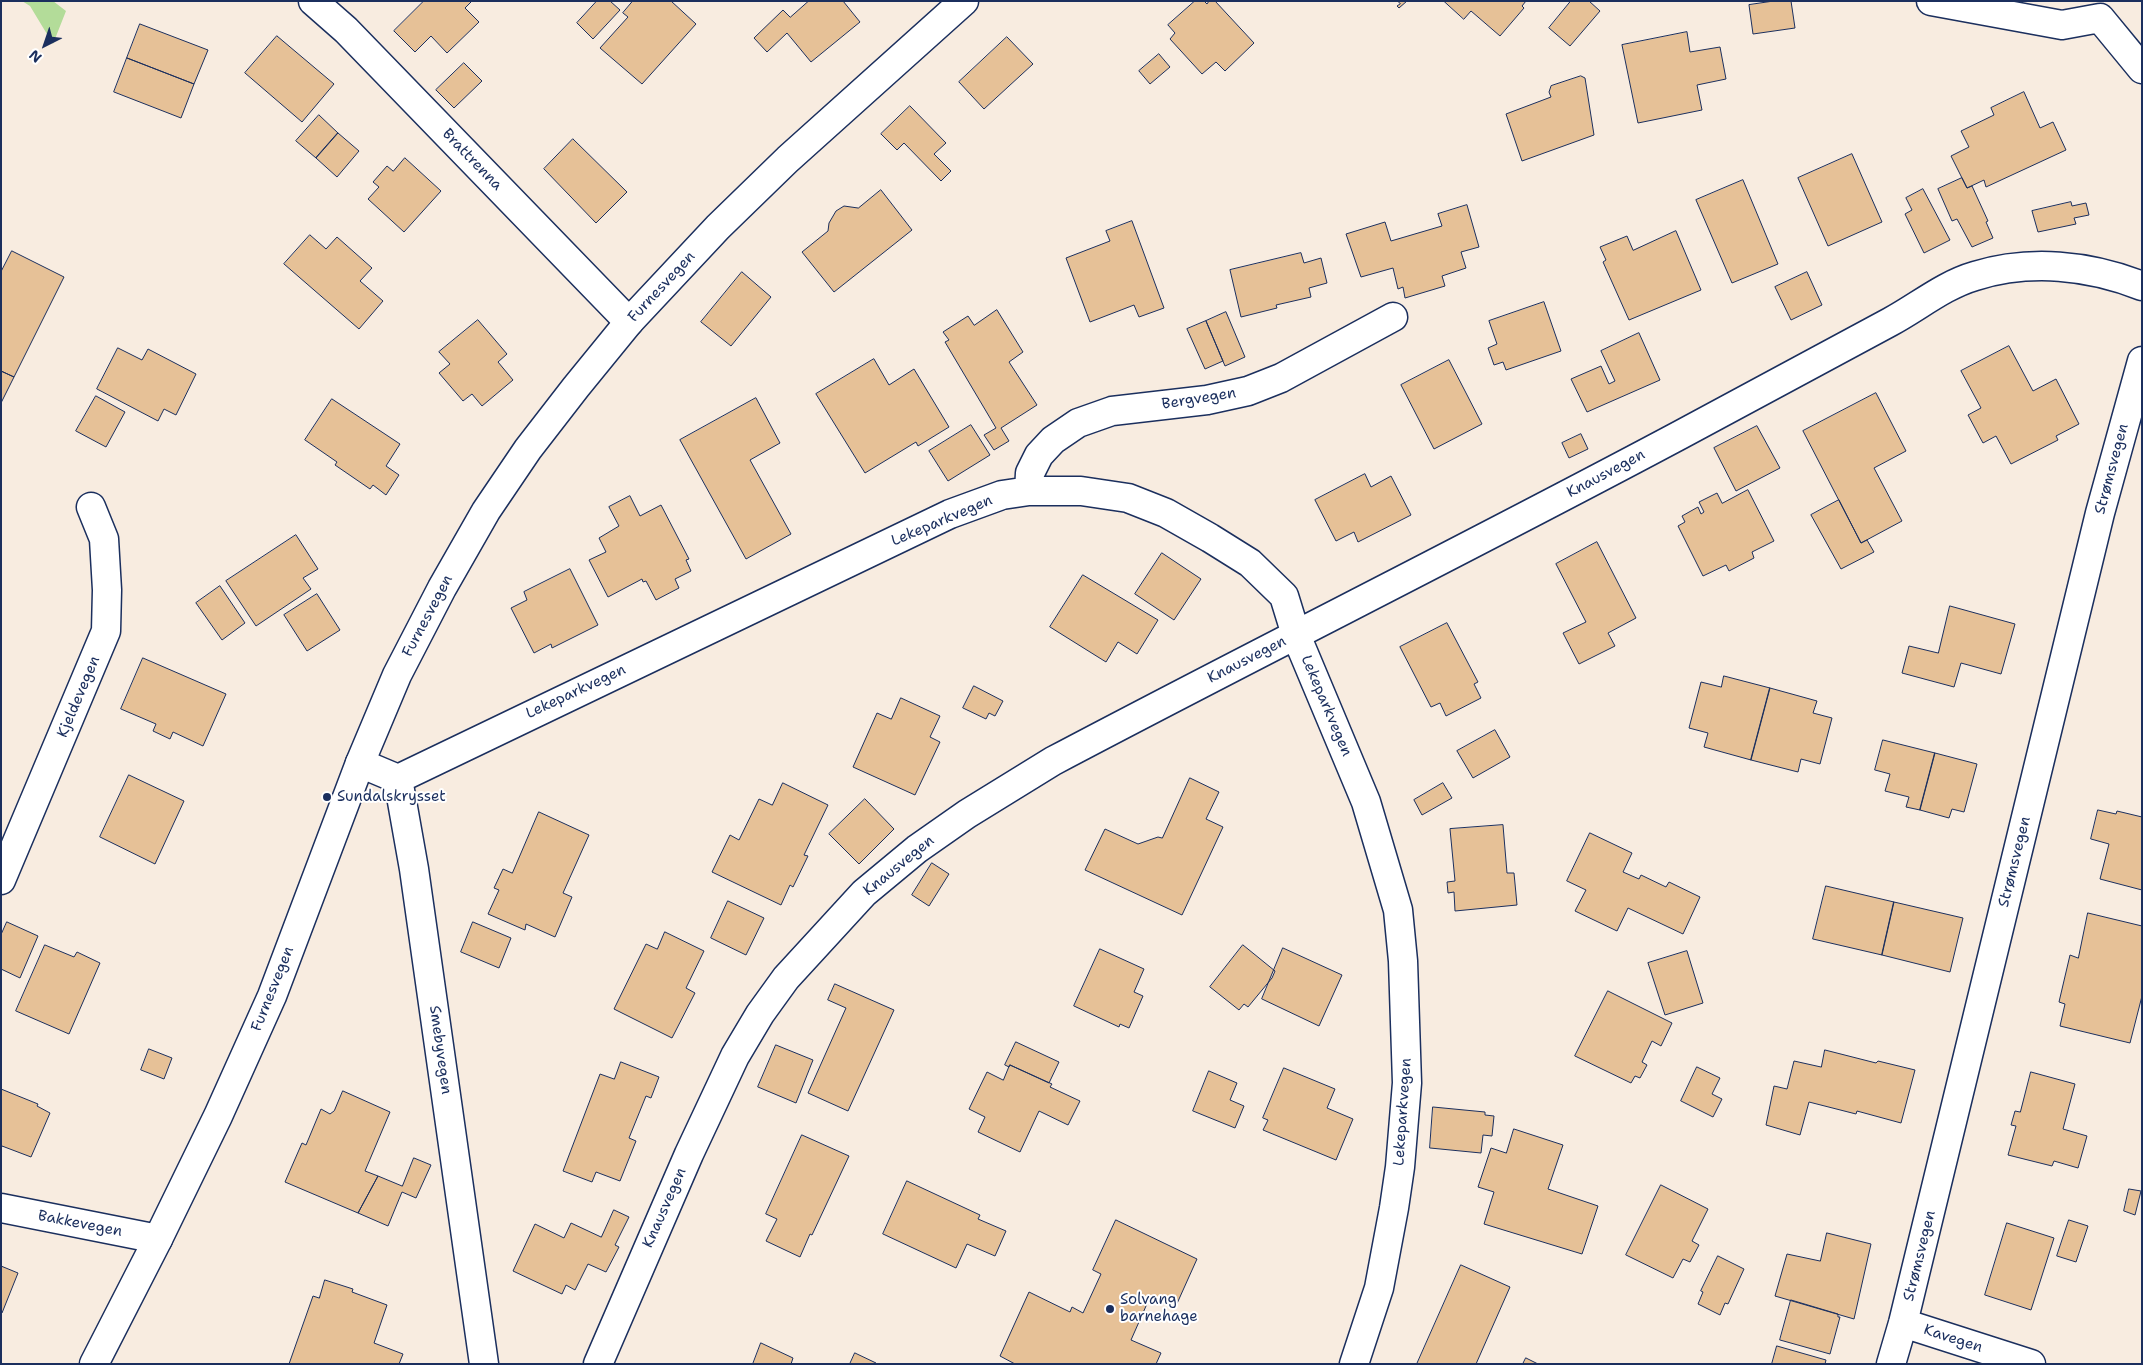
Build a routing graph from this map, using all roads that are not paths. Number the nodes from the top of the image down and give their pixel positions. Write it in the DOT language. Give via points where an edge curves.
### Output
graph roads {
  1 [pos="314,1"];
  2 [pos="964,1"];
  3 [pos="1931,1"];
  4 [pos="2099,10"];
  5 [pos="2142,69"];
  6 [pos="2142,286"];
  7 [pos="1393,318"];
  8 [pos="629,322"];
  9 [pos="2142,361"];
  10 [pos="1029,490"];
  11 [pos="91,507"];
  12 [pos="1296,636"];
  13 [pos="360,763"];
  14 [pos="398,779"];
  15 [pos="1,880"];
  16 [pos="1,1208"];
  17 [pos="158,1239"];
  18 [pos="1903,1323"];
  19 [pos="94,1364"];
  20 [pos="484,1364"];
  21 [pos="598,1364"];
  22 [pos="1354,1364"];
  23 [pos="1891,1364"];
  24 [pos="2031,1364"];
  1 -- 8 [label="street, Brattrenna" via="346,30"];
  2 -- 8 [label="street, Furnesvegen" via="781,166 718,227"];
  3 -- 4 [label="street" via="2062,25"];
  4 -- 5 [label="street"];
  6 -- 12 [label="street, Knausvegen" via="2115,276 2055,266 2009,267 1972,276 1655,448"];
  7 -- 10 [label="street, Bergvegen" via="1281,378 1248,391 1207,400 1112,411 1078,423 1039,454 1030,473"];
  8 -- 13 [label="street, Furnesvegen" via="528,449 486,511 397,675"];
  9 -- 18 [label="street, Strømsvegen" via="2100,513"];
  10 -- 12 [label="street, Lekeparkvegen" via="1081,491 1128,498 1196,530 1250,563 1284,596"];
  10 -- 14 [label="street, Lekeparkvegen" via="950,514"];
  11 -- 15 [label="street, Kjeldevegen" via="104,539 106,631"];
  12 -- 21 [label="street, Knausvegen" via="1053,761 967,814 917,849 864,893 786,978 735,1056"];
  12 -- 22 [label="street, Lekeparkvegen" via="1366,802 1398,910 1404,961 1407,1083 1400,1167 1379,1288"];
  13 -- 14 [label="street"];
  13 -- 17 [label="street, Furnesvegen" via="272,996"];
  14 -- 20 [label="street, Smebyvegen" via="414,869"];
  16 -- 17 [label="street, Bakkevegen"];
  17 -- 19 [label="street, Furnesvegen"];
  18 -- 23 [label="street, Strømsvegen"];
  18 -- 24 [label="street, Kavegen"];
}
